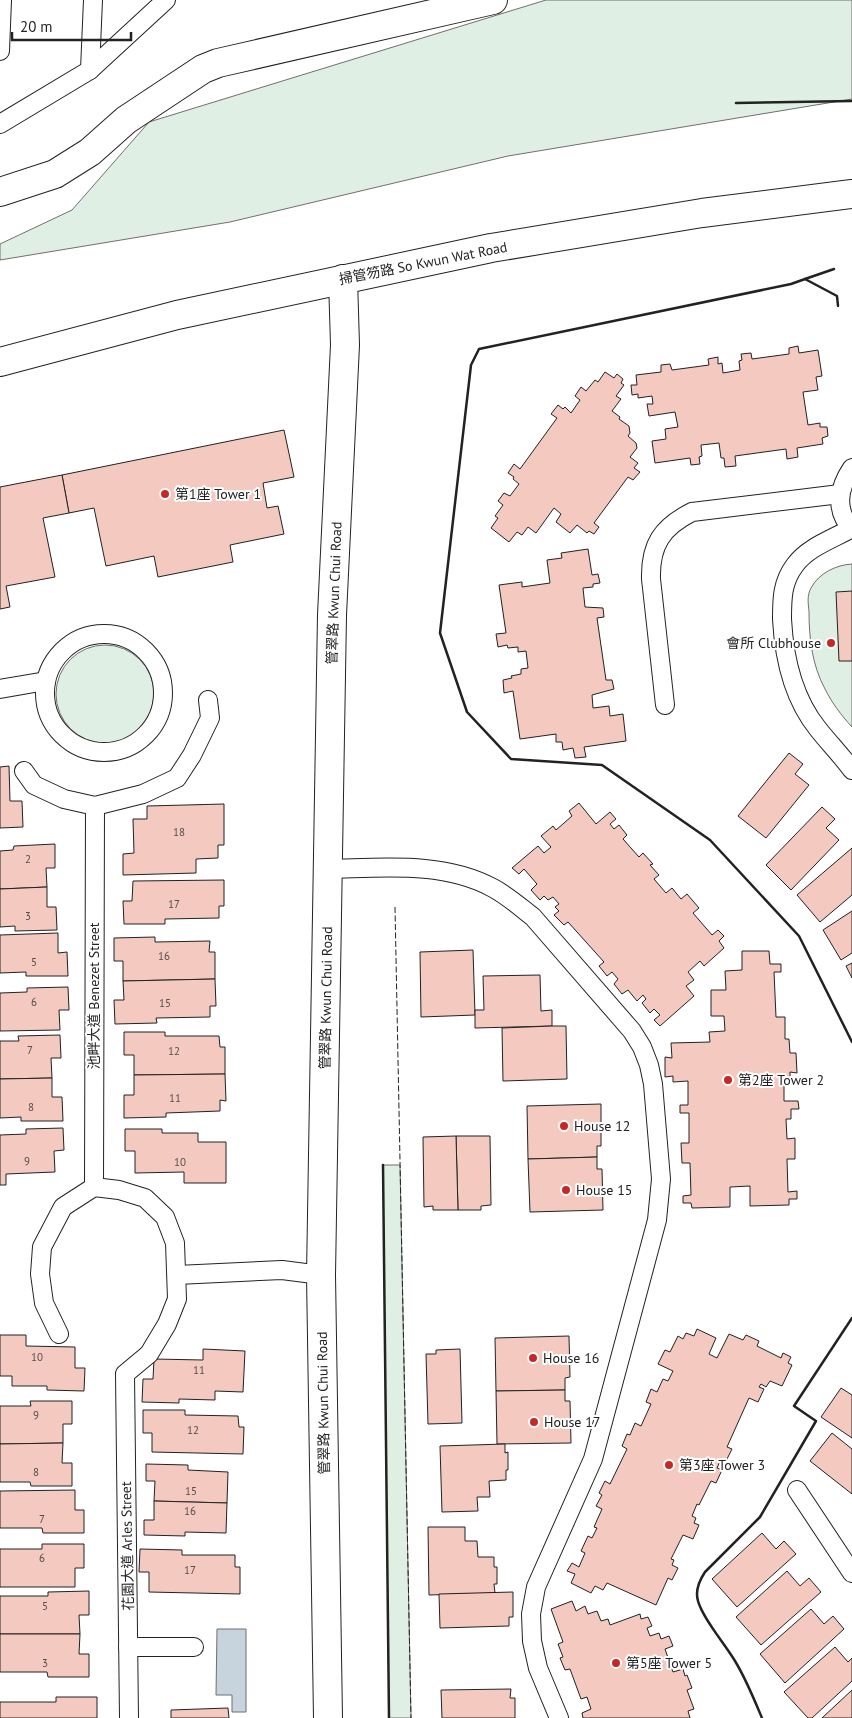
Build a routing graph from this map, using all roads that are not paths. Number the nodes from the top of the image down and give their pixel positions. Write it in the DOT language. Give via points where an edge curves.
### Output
graph roads {
  1 [pos="2,0"];
  2 [pos="93,0"];
  3 [pos="166,0"];
  4 [pos="492,0"];
  5 [pos="0,51"];
  6 [pos="90,70"];
  7 [pos="0,124"];
  8 [pos="0,192"];
  9 [pos="852,194"];
  10 [pos="343,279"];
  11 [pos="0,362"];
  12 [pos="852,468"];
  13 [pos="840,494"];
  14 [pos="852,528"];
  15 [pos="46,681"];
  16 [pos="0,689"];
  17 [pos="208,700"];
  18 [pos="665,705"];
  19 [pos="852,770"];
  20 [pos="24,771"];
  21 [pos="95,806"];
  22 [pos="328,869"];
  23 [pos="94,1187"];
  24 [pos="177,1275"];
  25 [pos="321,1275"];
  26 [pos="59,1334"];
  27 [pos="797,1490"];
  28 [pos="846,1551"];
  29 [pos="852,1573"];
  30 [pos="128,1647"];
  31 [pos="194,1647"];
  32 [pos="129,1718"];
  33 [pos="328,1718"];
  34 [pos="559,1718"];
  1 -- 5 [label="lane"];
  2 -- 6 [label="lane"];
  3 -- 6 [label="lane"];
  4 -- 8 [label="street" via="218,63 203,69 126,120 90,152 55,174"];
  6 -- 7 [label="lane"];
  9 -- 10 [label="street, 掃管笏路 So Kwun Wat Road" via="683,216 491,248"];
  10 -- 11 [label="street, 掃管笏路 So Kwun Wat Road" via="178,315"];
  10 -- 22 [label="street, 管翠路 Kwun Chui Road" via="345,345 332,615"];
  12 -- 13 [label="lane"];
  13 -- 14 [label="lane" via="840,509"];
  13 -- 18 [label="lane" via="692,512 664,532 650,562"];
  14 -- 19 [label="lane" via="806,553 795,564 782,593 783,635 792,680 817,728"];
  15 -- 15 [label="lane" via="52,664 64,649 80,638 117,634 134,641 149,653 159,668 164,687 162,707 154,726 140,741 111,758 81,749 64,738 52,722 45,702"];
  15 -- 16 [label="lane"];
  17 -- 21 [label="lane" via="210,718 177,778 142,794"];
  20 -- 21 [label="lane" via="34,785 64,799"];
  21 -- 23 [label="lane, 池畔大道 Benezet Street"];
  22 -- 25 [label="street, 管翠路 Kwun Chui Road"];
  22 -- 34 [label="lane" via="420,868 445,871 493,888 533,917 632,1031 649,1065 661,1179 657,1220 593,1459 546,1561 536,1587 531,1614 538,1668"];
  23 -- 24 [label="lane" via="145,1198 165,1218 175,1242"];
  23 -- 26 [label="lane" via="63,1207 42,1248 40,1274 44,1303"];
  24 -- 25 [label="lane" via="282,1270"];
  24 -- 30 [label="lane, 花園大道 Arles Street" via="177,1299 167,1324 149,1354 126,1374"];
  25 -- 33 [label="street, 管翠路 Kwun Chui Road"];
  27 -- 28 [label="lane"];
  28 -- 29 [label="lane"];
  30 -- 31 [label="lane"];
  30 -- 32 [label="lane, 花園大道 Arles Street"];
}
